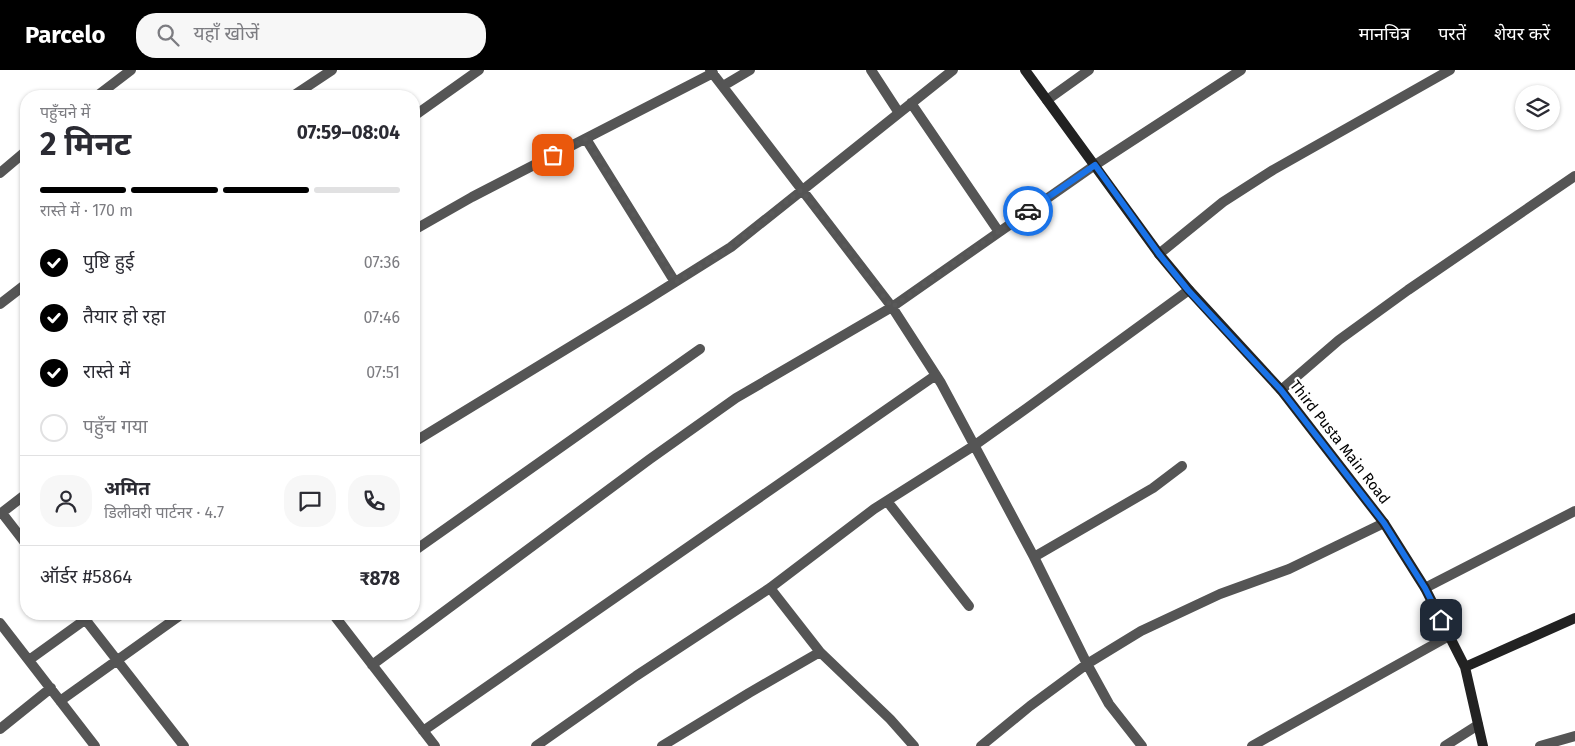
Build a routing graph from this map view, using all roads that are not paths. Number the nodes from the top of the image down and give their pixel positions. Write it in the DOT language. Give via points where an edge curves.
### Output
graph roads {
  1 [pos="132,70"];
  2 [pos="332,70"];
  3 [pos="479,70"];
  4 [pos="750,70"];
  5 [pos="871,70"];
  6 [pos="953,70"];
  7 [pos="1025,70"];
  8 [pos="1089,70"];
  9 [pos="1241,70"];
  10 [pos="1450,70"];
  11 [pos="712,72"];
  12 [pos="722,86"];
  13 [pos="105,90"];
  14 [pos="302,90"];
  15 [pos="1048,100"];
  16 [pos="911,103"];
  17 [pos="420,112"];
  18 [pos="899,112"];
  19 [pos="586,139"];
  20 [pos="20,156"];
  21 [pos="1095,165"];
  22 [pos="0,172"];
  23 [pos="1575,176"];
  24 [pos="801,190"];
  25 [pos="420,227"];
  26 [pos="999,232"];
  27 [pos="1159,254"];
  28 [pos="676,282"];
  29 [pos="20,289"];
  30 [pos="1188,290"];
  31 [pos="0,304"];
  32 [pos="892,307"];
  33 [pos="700,349"];
  34 [pos="936,375"];
  35 [pos="1281,390"];
  36 [pos="420,438"];
  37 [pos="975,445"];
  38 [pos="1182,466"];
  39 [pos="20,499"];
  40 [pos="887,501"];
  41 [pos="1575,511"];
  42 [pos="1,513"];
  43 [pos="1384,523"];
  44 [pos="20,537"];
  45 [pos="420,547"];
  46 [pos="1034,557"];
  47 [pos="770,588"];
  48 [pos="1425,588"];
  49 [pos="969,606"];
  50 [pos="1575,618"];
  51 [pos="81,620"];
  52 [pos="89,620"];
  53 [pos="174,620"];
  54 [pos="338,620"];
  55 [pos="0,624"];
  56 [pos="1449,636"];
  57 [pos="820,652"];
  58 [pos="29,660"];
  59 [pos="117,660"];
  60 [pos="1087,664"];
  61 [pos="372,665"];
  62 [pos="1465,667"];
  63 [pos="50,688"];
  64 [pos="60,701"];
  65 [pos="1478,724"];
  66 [pos="0,729"];
  67 [pos="423,730"];
  68 [pos="1575,736"];
  69 [pos="95,746"];
  70 [pos="184,746"];
  71 [pos="435,746"];
  72 [pos="536,746"];
  73 [pos="662,746"];
  74 [pos="914,746"];
  75 [pos="981,746"];
  76 [pos="1142,746"];
  77 [pos="1252,746"];
  78 [pos="1446,746"];
  79 [pos="1483,746"];
  80 [pos="1540,746"];
  1 -- 13 [label="street"];
  2 -- 14 [label="street"];
  3 -- 17 [label="street"];
  4 -- 12 [label="street"];
  5 -- 18 [label="street"];
  6 -- 16 [label="street"];
  7 -- 15 [label="street, Third Pusta Main Road"];
  8 -- 15 [label="street"];
  9 -- 21 [label="street"];
  10 -- 27 [label="street" via="1273,170 1223,202"];
  11 -- 12 [label="street"];
  11 -- 19 [label="street"];
  12 -- 24 [label="street"];
  15 -- 21 [label="street, Third Pusta Main Road"];
  16 -- 18 [label="street"];
  16 -- 26 [label="street"];
  18 -- 24 [label="street"];
  19 -- 25 [label="street"];
  19 -- 28 [label="street"];
  20 -- 22 [label="street"];
  21 -- 26 [label="street"];
  21 -- 27 [label="street, Third Pusta Main Road"];
  23 -- 35 [label="street" via="1346,334"];
  24 -- 28 [label="street" via="731,247"];
  24 -- 32 [label="street"];
  26 -- 32 [label="street"];
  27 -- 30 [label="street, Third Pusta Main Road"];
  28 -- 36 [label="street"];
  29 -- 31 [label="street"];
  30 -- 35 [label="street, Third Pusta Main Road"];
  30 -- 37 [label="street"];
  32 -- 34 [label="street"];
  32 -- 61 [label="street" via="736,398"];
  33 -- 45 [label="street"];
  34 -- 37 [label="street"];
  34 -- 67 [label="street"];
  35 -- 43 [label="street, Third Pusta Main Road"];
  37 -- 40 [label="street"];
  37 -- 46 [label="street"];
  38 -- 46 [label="street" via="1153,488"];
  39 -- 42 [label="street"];
  40 -- 47 [label="street"];
  40 -- 49 [label="street"];
  41 -- 48 [label="street"];
  42 -- 44 [label="street"];
  43 -- 48 [label="street, Third Pusta Main Road"];
  43 -- 60 [label="street" via="1289,568 1220,594 1141,631"];
  46 -- 60 [label="street"];
  47 -- 57 [label="street"];
  47 -- 72 [label="street"];
  48 -- 56 [label="street, Third Pusta Main Road"];
  50 -- 62 [label="street"];
  51 -- 58 [label="street"];
  52 -- 59 [label="street"];
  53 -- 59 [label="street"];
  54 -- 61 [label="street"];
  55 -- 58 [label="street"];
  56 -- 62 [label="street, Third Pusta Main Road"];
  56 -- 77 [label="street"];
  57 -- 73 [label="street"];
  57 -- 74 [label="street"];
  58 -- 63 [label="street"];
  59 -- 64 [label="street"];
  59 -- 70 [label="street"];
  60 -- 75 [label="street"];
  60 -- 76 [label="street" via="1110,704"];
  61 -- 67 [label="street"];
  62 -- 65 [label="street, Third Pusta Main Road"];
  63 -- 64 [label="street"];
  63 -- 66 [label="street"];
  64 -- 69 [label="street"];
  65 -- 78 [label="street"];
  65 -- 79 [label="street, Third Pusta Main Road"];
  67 -- 71 [label="street"];
  68 -- 80 [label="street"];
}
